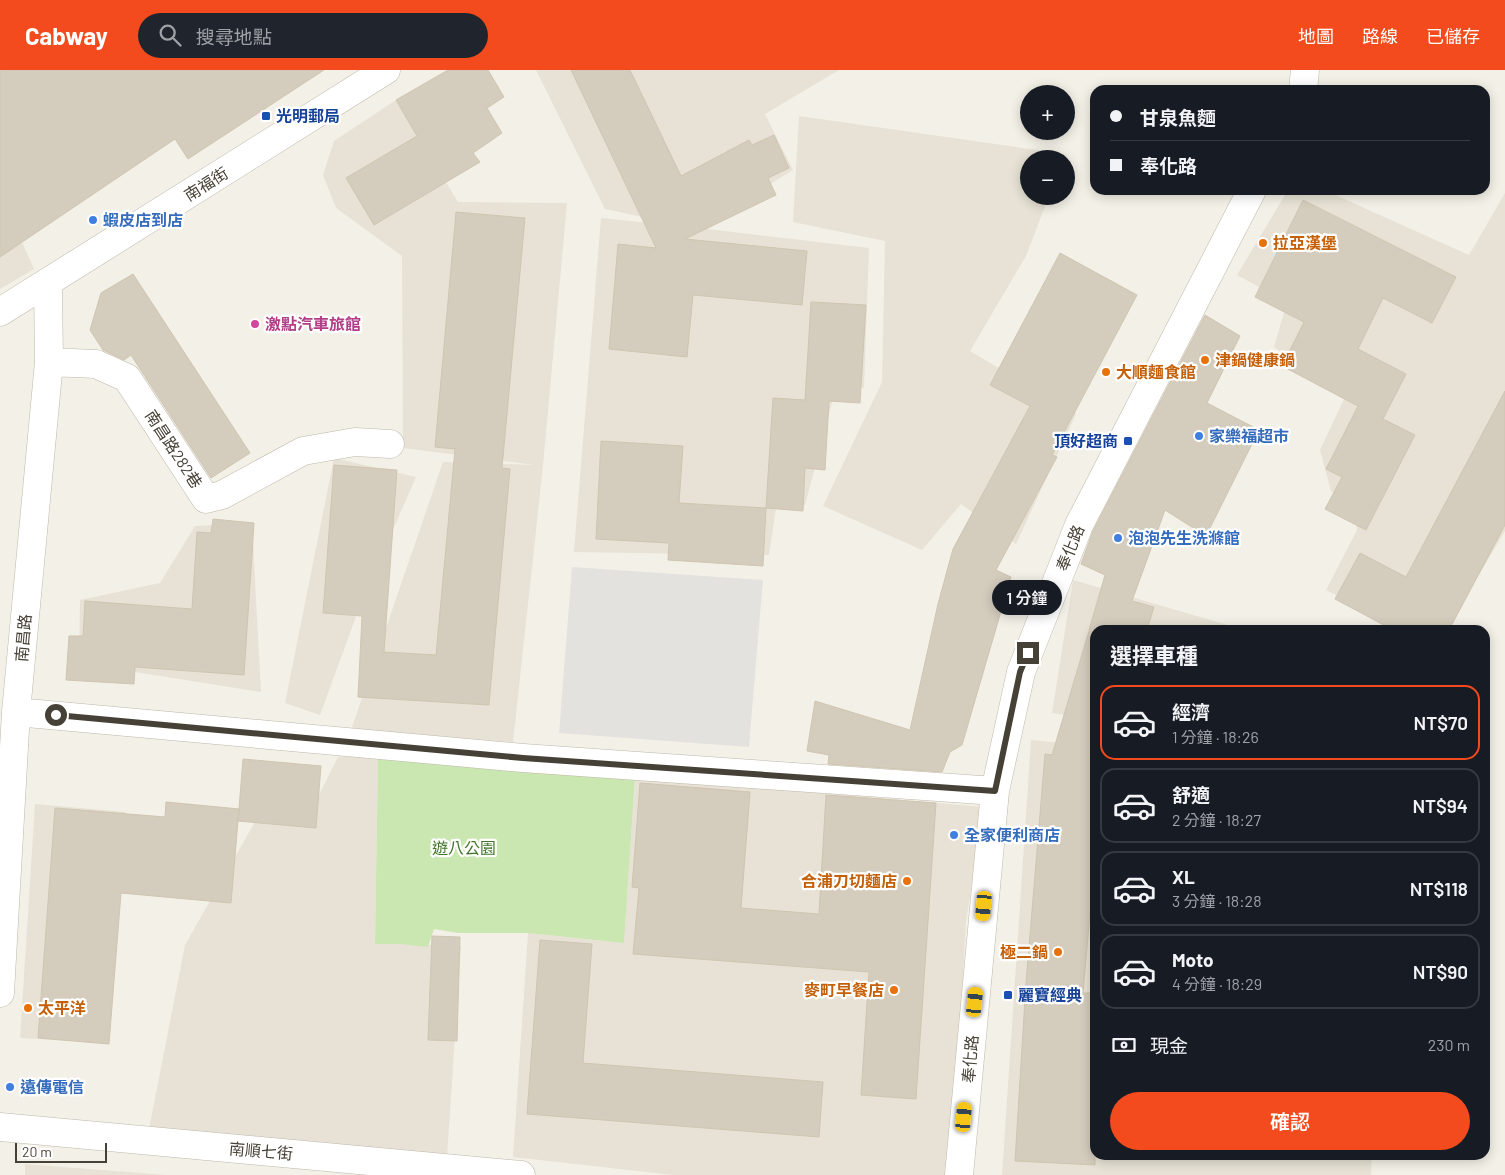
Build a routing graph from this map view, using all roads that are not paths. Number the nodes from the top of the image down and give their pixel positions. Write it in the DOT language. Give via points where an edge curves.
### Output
graph roads {
  1 [pos="386,70"];
  2 [pos="1305,70"];
  3 [pos="1304,85"];
  4 [pos="1249,195"];
  5 [pos="48,284"];
  6 [pos="0,312"];
  7 [pos="49,362"];
  8 [pos="390,444"];
  9 [pos="16,712"];
  10 [pos="995,791"];
  11 [pos="0,993"];
  12 [pos="0,1127"];
  13 [pos="521,1175"];
  14 [pos="959,1175"];
  1 -- 5 [label="street, 南福街"];
  2 -- 3 [label="street"];
  4 -- 10 [label="street, 奉化路" via="1079,525 1020,672"];
  5 -- 6 [label="street, 南福街"];
  5 -- 7 [label="street, 南昌路"];
  7 -- 8 [label="street, 南昌路282巷" via="96,364 127,378 206,499 222,495 303,451 355,442"];
  7 -- 9 [label="street, 南昌路"];
  9 -- 10 [label="street" via="523,758"];
  9 -- 11 [label="street, 南昌路"];
  10 -- 14 [label="street, 奉化路"];
  12 -- 13 [label="street, 南順七街"];
}
